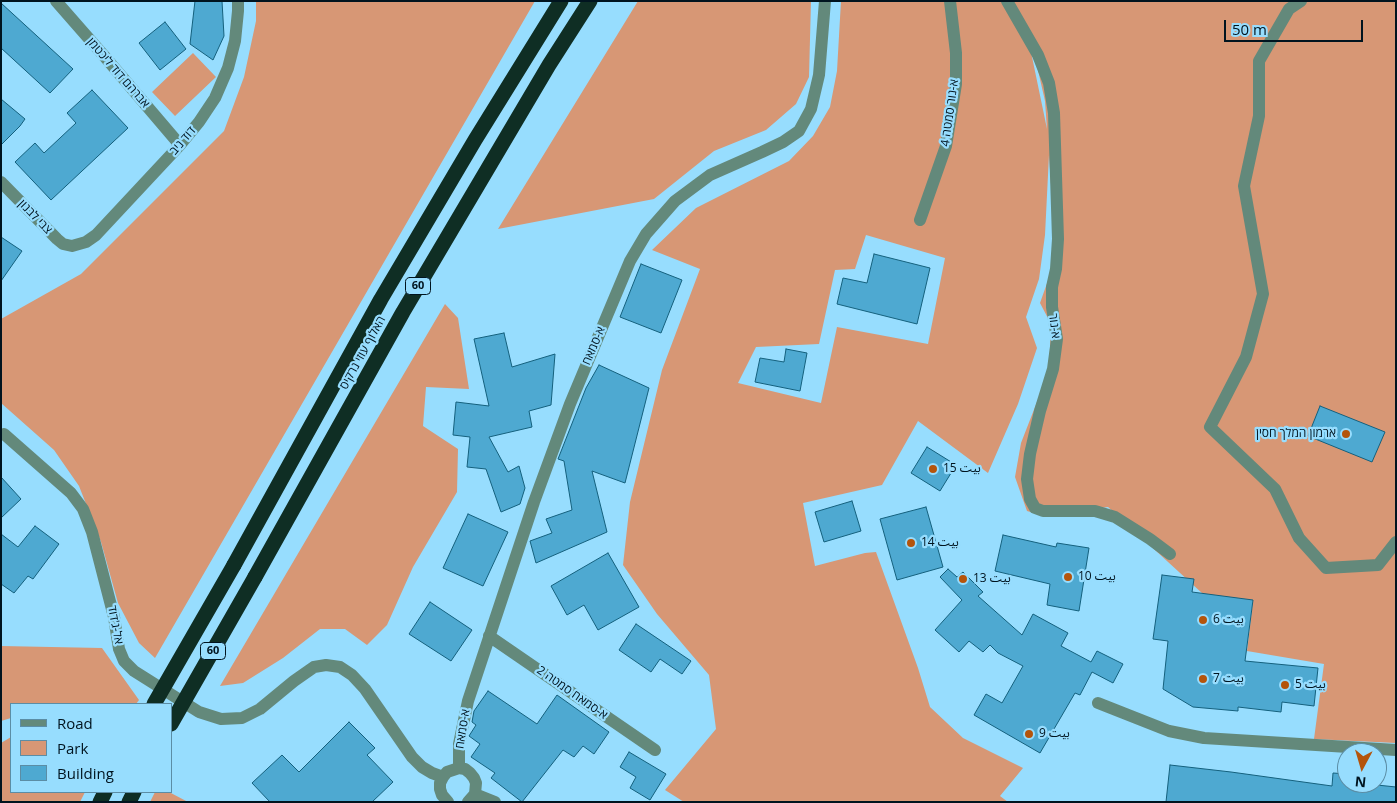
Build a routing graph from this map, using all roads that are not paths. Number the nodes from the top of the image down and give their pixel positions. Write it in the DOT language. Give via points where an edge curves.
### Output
graph roads {
  1 [pos="56,1"];
  2 [pos="238,1"];
  3 [pos="560,1"];
  4 [pos="590,1"];
  5 [pos="825,1"];
  6 [pos="950,1"];
  7 [pos="1007,1"];
  8 [pos="1301,1"];
  9 [pos="180,145"];
  10 [pos="1,182"];
  11 [pos="920,220"];
  12 [pos="72,246"];
  13 [pos="4,434"];
  14 [pos="1396,542"];
  15 [pos="1170,554"];
  16 [pos="489,636"];
  17 [pos="155,703"];
  18 [pos="1098,703"];
  19 [pos="172,722"];
  20 [pos="655,750"];
  21 [pos="1396,750"];
  22 [pos="458,768"];
  23 [pos="442,777"];
  24 [pos="472,798"];
  25 [pos="448,802"];
  26 [pos="495,802"];
  1 -- 9 [label="street, אברהם דוד ליכטמן"];
  2 -- 9 [label="street, דוד ניב" via="235,41 228,68 215,98"];
  3 -- 17 [label="highway, האלוף עוזי נרקיס / 60, bridge" via="386,291"];
  4 -- 19 [label="highway, האלוף עוזי נרקיס / 60, bridge" via="412,296"];
  5 -- 16 [label="street, א-סמאח" via="818,75 811,109 799,131 783,142 710,175 675,201 646,234 630,261 570,404"];
  6 -- 11 [label="street, א-נור סמטה 4" via="956,84 946,146"];
  7 -- 15 [label="street, א-נור" via="1038,54 1049,83 1054,113 1058,239 1052,307 1057,339 1054,370 1030,454 1027,479 1030,499 1035,508 1042,511 1095,511 1115,517"];
  8 -- 14 [label="street" via="1289,9 1259,61 1259,116 1244,186 1263,294 1246,357 1210,427 1275,489 1299,538 1326,568 1378,565"];
  9 -- 12 [label="street, דוד ניב" via="96,235"];
  10 -- 12 [label="street, צבי לבנון" via="57,239"];
  13 -- 23 [label="street, אל-ג'דוד" via="71,493 83,509 114,617 119,649 124,661 134,671 199,712 220,719 242,718 260,709 314,667 340,667 365,689 417,762"];
  16 -- 20 [label="street, א-סמאח סמטה 2"];
  16 -- 22 [label="street, א-סמאח" via="468,701 459,744"];
  18 -- 21 [label="street" via="1169,731 1204,738"];
  22 -- 23 [label="street"];
  22 -- 24 [label="street" via="470,772 474,778"];
  23 -- 25 [label="street" via="440,789"];
  24 -- 26 [label="street"];
}
